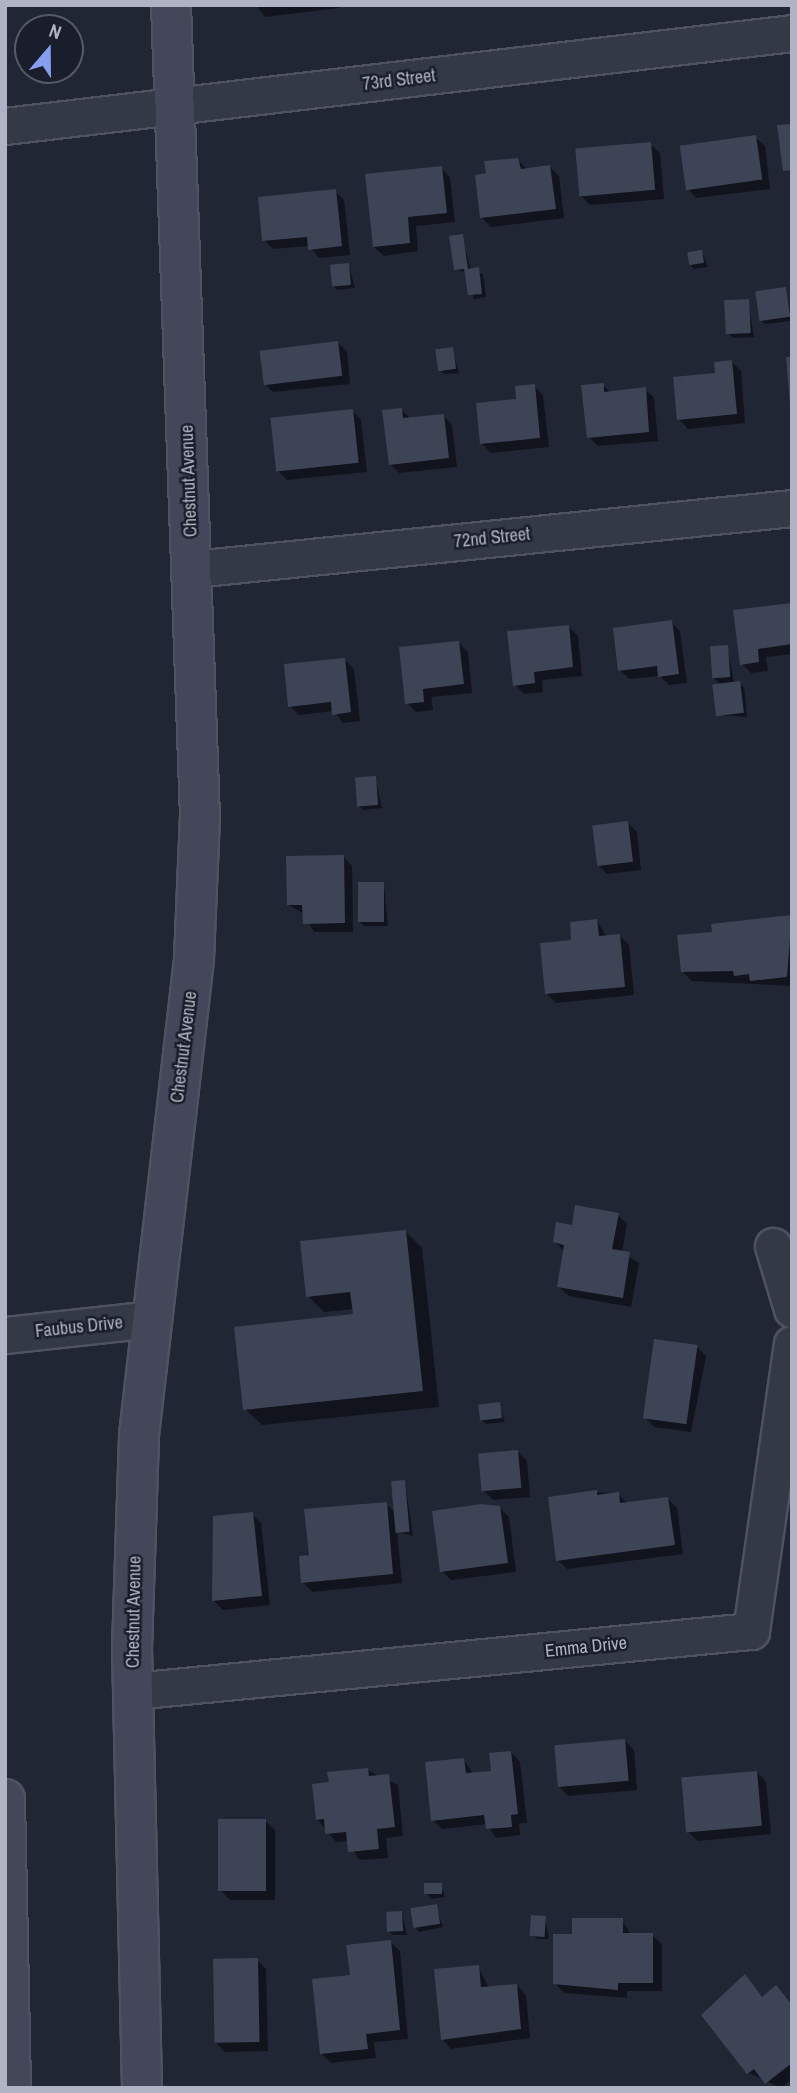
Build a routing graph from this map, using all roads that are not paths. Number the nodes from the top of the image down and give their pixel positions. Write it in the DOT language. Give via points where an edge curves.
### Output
graph roads {
  1 [pos="171,5"];
  2 [pos="792,33"];
  3 [pos="175,107"];
  4 [pos="5,126"];
  5 [pos="792,508"];
  6 [pos="193,569"];
  7 [pos="773,1246"];
  8 [pos="792,1308"];
  9 [pos="152,1319"];
  10 [pos="5,1335"];
  11 [pos="792,1344"];
  12 [pos="133,1691"];
  13 [pos="5,1799"];
  14 [pos="11,2088"];
  15 [pos="142,2088"];
  1 -- 3 [label="street, Chestnut Avenue"];
  2 -- 3 [label="street, 73rd Street"];
  3 -- 4 [label="street, 73rd Street"];
  3 -- 6 [label="street, Chestnut Avenue"];
  5 -- 6 [label="street, 72nd Street"];
  6 -- 9 [label="street, Chestnut Avenue" via="200,818 194,959"];
  7 -- 8 [label="street"];
  9 -- 10 [label="street, Faubus Drive"];
  9 -- 12 [label="street, Chestnut Avenue" via="139,1435"];
  11 -- 12 [label="street, Emma Drive" via="751,1631"];
  12 -- 15 [label="street, Chestnut Avenue"];
  13 -- 14 [label="street"];
}
